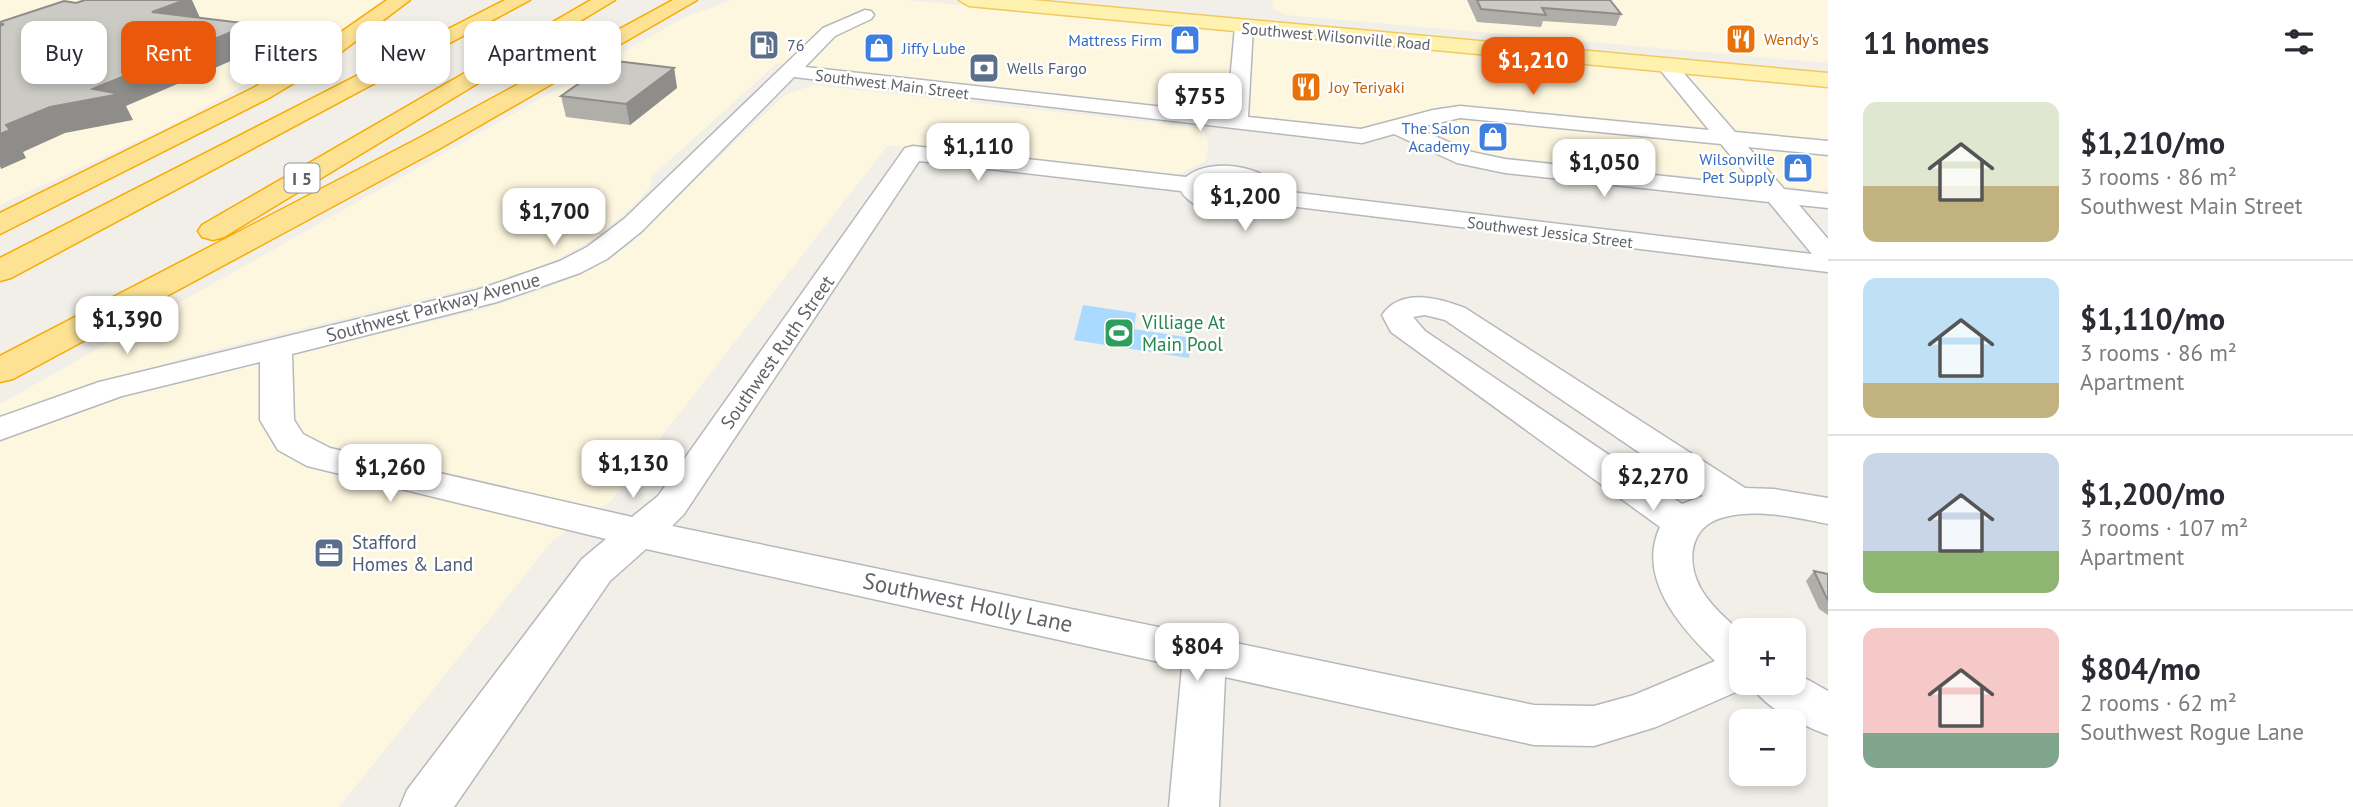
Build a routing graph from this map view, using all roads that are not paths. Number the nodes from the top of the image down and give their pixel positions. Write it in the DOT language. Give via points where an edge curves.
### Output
graph roads {
  1 [pos="400,0"];
  2 [pos="520,0"];
  3 [pos="605,0"];
  4 [pos="969,0"];
  5 [pos="1088,0"];
  6 [pos="687,1"];
  7 [pos="1246,14"];
  8 [pos="865,15"];
  9 [pos="1667,66"];
  10 [pos="1828,69"];
  11 [pos="789,71"];
  12 [pos="1828,80"];
  13 [pos="1237,124"];
  14 [pos="1399,128"];
  15 [pos="1728,138"];
  16 [pos="1828,148"];
  17 [pos="1215,174"];
  18 [pos="1251,178"];
  19 [pos="1192,185"];
  20 [pos="1776,195"];
  21 [pos="1273,197"];
  22 [pos="1828,201"];
  23 [pos="0,225"];
  24 [pos="1828,256"];
  25 [pos="1828,264"];
  26 [pos="0,271"];
  27 [pos="276,347"];
  28 [pos="0,356"];
  29 [pos="0,371"];
  30 [pos="0,429"];
  31 [pos="1737,501"];
  32 [pos="1828,511"];
  33 [pos="1682,523"];
  34 [pos="639,533"];
  35 [pos="1729,648"];
  36 [pos="1205,652"];
  37 [pos="1729,675"];
  38 [pos="1795,695"];
  39 [pos="1828,715"];
  40 [pos="425,807"];
  41 [pos="1194,807"];
  1 -- 23 [label="highway" via="261,93"];
  2 -- 26 [label="highway"];
  3 -- 28 [label="highway, I 5"];
  4 -- 7 [label="main road, Southwest Wilsonville Road"];
  5 -- 7 [label="main road, Southwest Wilsonville Road"];
  6 -- 29 [label="highway, I 5"];
  7 -- 9 [label="main road, Southwest Wilsonville Road"];
  7 -- 10 [label="main road, Southwest Wilsonville Road"];
  7 -- 13 [label="street"];
  8 -- 11 [label="street, Southwest Parkway Avenue" via="829,32"];
  9 -- 12 [label="main road, Southwest Wilsonville Road"];
  9 -- 15 [label="street"];
  11 -- 13 [label="street, Southwest Main Street"];
  11 -- 27 [label="street, Southwest Parkway Avenue" via="633,225 584,260 487,296"];
  13 -- 14 [label="street, Southwest Main Street" via="1362,136"];
  13 -- 17 [label="street" via="1222,134"];
  13 -- 18 [label="street" via="1253,137"];
  14 -- 15 [label="street, Southwest Main Street" via="1460,112"];
  14 -- 20 [label="street" via="1465,158 1495,165"];
  15 -- 16 [label="street, Southwest Main Street"];
  15 -- 20 [label="street"];
  17 -- 18 [label="street"];
  17 -- 19 [label="street"];
  18 -- 21 [label="street" via="1271,190"];
  19 -- 21 [label="street, Southwest Jessica Street" via="1200,199 1228,209 1259,208"];
  19 -- 34 [label="street, Southwest Ruth Street" via="913,153 671,505"];
  20 -- 22 [label="street"];
  20 -- 24 [label="street"];
  21 -- 25 [label="street, Southwest Jessica Street"];
  27 -- 30 [label="street, Southwest Parkway Avenue" via="111,389"];
  27 -- 34 [label="street, Southwest Holly Lane" via="277,420 290,442 320,458"];
  31 -- 32 [label="street" via="1771,501"];
  31 -- 33 [label="street" via="1706,507"];
  31 -- 33 [label="street" via="1455,314 1416,306 1397,315 1414,337"];
  33 -- 35 [label="street" via="1673,538 1671,558 1680,588 1704,624"];
  34 -- 36 [label="street, Southwest Holly Lane"];
  34 -- 40 [label="street, Southwest Ruth Street" via="596,570"];
  36 -- 37 [label="street, Southwest Holly Lane" via="1534,724 1594,726 1640,713"];
  36 -- 41 [label="street"];
  38 -- 39 [label="street"];
}
